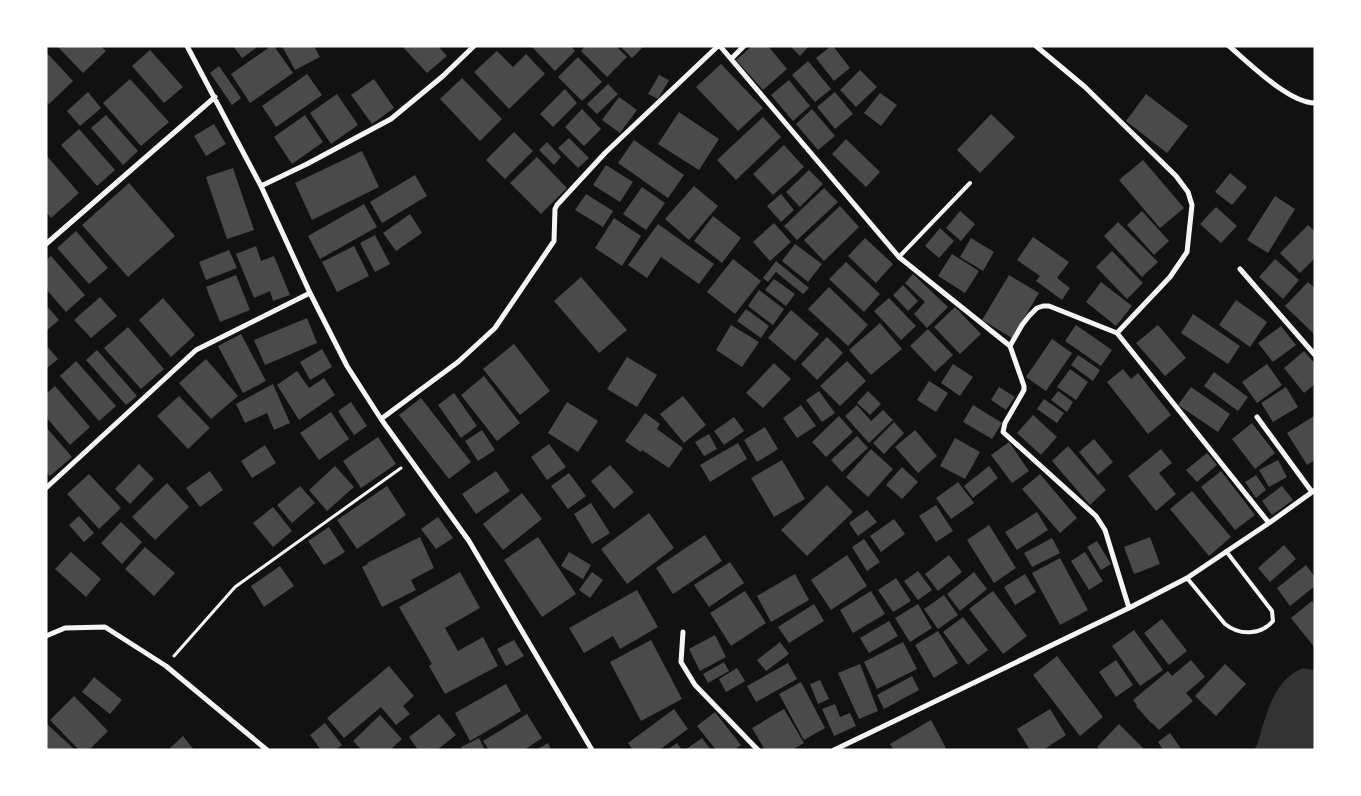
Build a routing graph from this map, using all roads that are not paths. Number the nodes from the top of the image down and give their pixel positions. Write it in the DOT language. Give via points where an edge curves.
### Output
graph roads {
  1 [pos="187,46"];
  2 [pos="474,46"];
  3 [pos="719,46"];
  4 [pos="744,46"];
  5 [pos="1036,46"];
  6 [pos="1229,46"];
  7 [pos="731,59"];
  8 [pos="215,97"];
  9 [pos="1315,103"];
  10 [pos="970,183"];
  11 [pos="260,186"];
  12 [pos="46,244"];
  13 [pos="899,257"];
  14 [pos="1240,269"];
  15 [pos="310,293"];
  16 [pos="1117,333"];
  17 [pos="1010,346"];
  18 [pos="1315,355"];
  19 [pos="1257,417"];
  20 [pos="380,418"];
  21 [pos="46,488"];
  22 [pos="1314,491"];
  23 [pos="1269,523"];
  24 [pos="1226,551"];
  25 [pos="1186,578"];
  26 [pos="1129,608"];
  27 [pos="683,632"];
  28 [pos="46,636"];
  29 [pos="267,750"];
  30 [pos="592,750"];
  31 [pos="758,750"];
  32 [pos="834,750"];
  1 -- 8 [label="street"];
  2 -- 11 [label="street" via="391,119"];
  3 -- 7 [label="street"];
  3 -- 20 [label="street" via="605,153 557,205 554,241 495,328 458,362"];
  4 -- 7 [label="street"];
  5 -- 16 [label="street" via="1085,87 1176,176 1188,192 1192,205 1187,252 1170,277"];
  6 -- 9 [label="street" via="1286,93"];
  7 -- 13 [label="street"];
  8 -- 11 [label="street"];
  8 -- 12 [label="street"];
  10 -- 13 [label="lane"];
  11 -- 15 [label="street"];
  13 -- 17 [label="street"];
  14 -- 18 [label="street"];
  15 -- 20 [label="street" via="348,366"];
  15 -- 21 [label="street" via="196,350"];
  16 -- 17 [label="street" via="1043,306 1029,316"];
  16 -- 23 [label="street"];
  17 -- 26 [label="street" via="1024,390 1003,432 1096,516 1105,530"];
  19 -- 22 [label="street"];
  20 -- 30 [label="street" via="469,541"];
  22 -- 23 [label="street"];
  23 -- 24 [label="street"];
  24 -- 25 [label="street"];
  24 -- 25 [label="lane" via="1272,611 1273,621 1266,629 1252,632 1231,628"];
  25 -- 26 [label="street"];
  26 -- 32 [label="street"];
  27 -- 31 [label="street" via="681,662 695,685"];
  28 -- 29 [label="street" via="65,628 106,627 166,666"];
}
